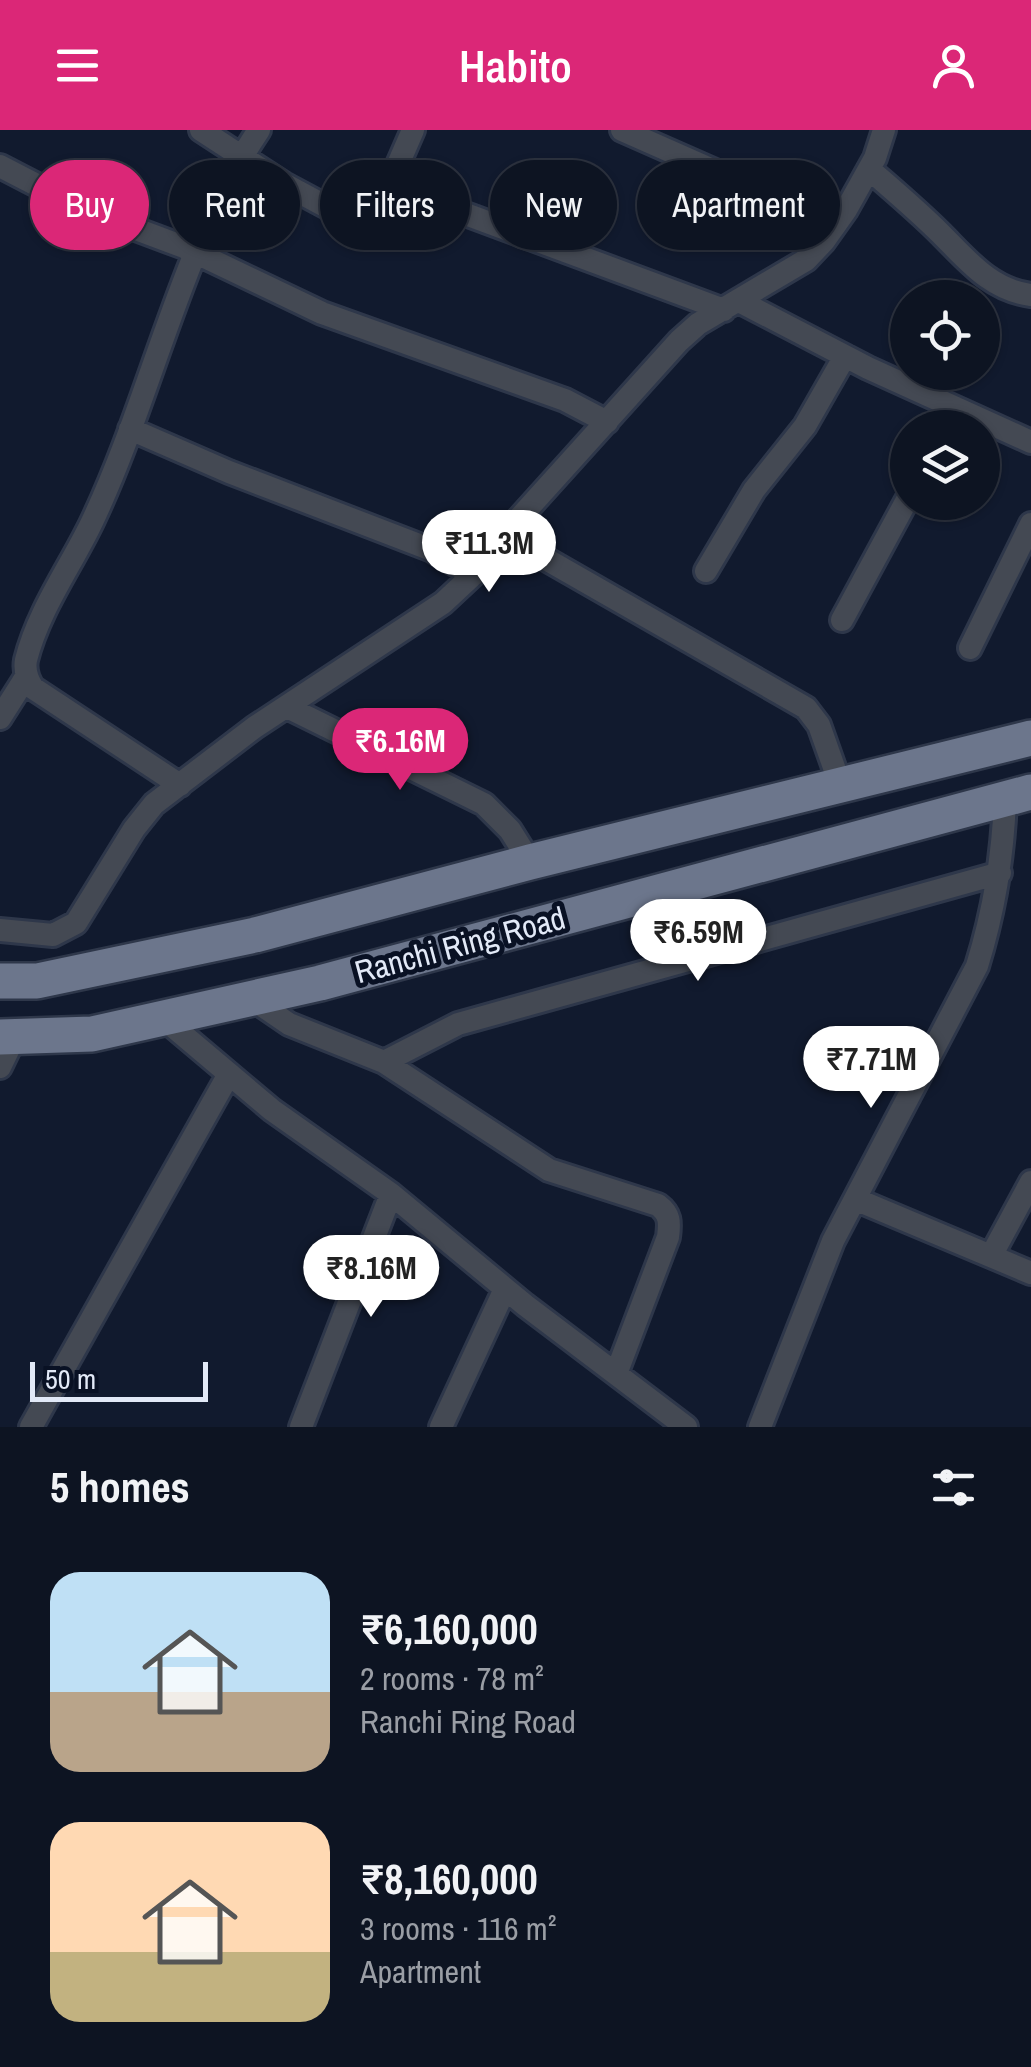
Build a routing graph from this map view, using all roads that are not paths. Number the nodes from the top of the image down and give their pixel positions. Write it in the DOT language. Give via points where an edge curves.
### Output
graph roads {
  1 [pos="201,130"];
  2 [pos="258,130"];
  3 [pos="412,130"];
  4 [pos="622,130"];
  5 [pos="884,130"];
  6 [pos="241,156"];
  7 [pos="400,160"];
  8 [pos="690,160"];
  9 [pos="0,166"];
  10 [pos="868,170"];
  11 [pos="320,203"];
  12 [pos="470,214"];
  13 [pos="840,217"];
  14 [pos="814,250"];
  15 [pos="197,254"];
  16 [pos="1031,295"];
  17 [pos="731,305"];
  18 [pos="845,356"];
  19 [pos="939,410"];
  20 [pos="606,422"];
  21 [pos="130,429"];
  22 [pos="1000,432"];
  23 [pos="1031,442"];
  24 [pos="896,520"];
  25 [pos="1031,524"];
  26 [pos="504,536"];
  27 [pos="706,571"];
  28 [pos="472,575"];
  29 [pos="842,620"];
  30 [pos="970,648"];
  31 [pos="26,676"];
  32 [pos="287,706"];
  33 [pos="0,718"];
  34 [pos="1031,738"];
  35 [pos="180,785"];
  36 [pos="841,787"];
  37 [pos="1018,796"];
  38 [pos="530,862"];
  39 [pos="1000,873"];
  40 [pos="0,930"];
  41 [pos="0,981"];
  42 [pos="251,998"];
  43 [pos="162,1018"];
  44 [pos="5,1047"];
  45 [pos="384,1062"];
  46 [pos="229,1074"];
  47 [pos="1031,1182"];
  48 [pos="391,1194"];
  49 [pos="855,1199"];
  50 [pos="991,1256"];
  51 [pos="1031,1273"];
  52 [pos="504,1288"];
  53 [pos="616,1374"];
  54 [pos="31,1427"];
  55 [pos="301,1427"];
  56 [pos="441,1427"];
  57 [pos="686,1427"];
  58 [pos="760,1427"];
  1 -- 6 [label="street"];
  2 -- 6 [label="street"];
  3 -- 7 [label="street"];
  4 -- 8 [label="street"];
  5 -- 10 [label="street"];
  6 -- 11 [label="street"];
  6 -- 15 [label="street"];
  9 -- 15 [label="street" via="85,210"];
  10 -- 13 [label="street"];
  10 -- 16 [label="street" via="966,261 1001,287"];
  12 -- 17 [label="street"];
  14 -- 17 [label="street"];
  15 -- 20 [label="street" via="322,313 565,400"];
  15 -- 21 [label="street"];
  17 -- 18 [label="street"];
  17 -- 20 [label="street" via="678,341"];
  18 -- 19 [label="street"];
  18 -- 27 [label="street"];
  20 -- 26 [label="street"];
  21 -- 28 [label="street" via="432,550"];
  21 -- 31 [label="street" via="47,609"];
  22 -- 23 [label="street"];
  24 -- 29 [label="street"];
  25 -- 30 [label="street"];
  26 -- 28 [label="street"];
  26 -- 36 [label="street" via="806,708"];
  28 -- 32 [label="street" via="443,603"];
  31 -- 33 [label="street"];
  31 -- 35 [label="street" via="33,688"];
  32 -- 35 [label="street"];
  32 -- 38 [label="street" via="484,804"];
  34 -- 36 [label="main road, Ranchi Ring Road"];
  35 -- 40 [label="street" via="144,817 76,923 53,935"];
  36 -- 38 [label="main road, Ranchi Ring Road"];
  37 -- 39 [label="street"];
  37 -- 42 [label="main road, Ranchi Ring Road"];
  38 -- 41 [label="main road, Ranchi Ring Road" via="255,935 37,981"];
  39 -- 45 [label="street" via="458,1024"];
  39 -- 49 [label="street" via="978,966"];
  42 -- 43 [label="main road, Ranchi Ring Road"];
  42 -- 45 [label="street" via="289,1024"];
  43 -- 44 [label="main road, Ranchi Ring Road"];
  43 -- 46 [label="street"];
  45 -- 53 [label="street" via="549,1170 666,1211 668,1237"];
  46 -- 48 [label="street"];
  46 -- 54 [label="street"];
  47 -- 50 [label="street"];
  48 -- 52 [label="street"];
  48 -- 55 [label="street"];
  49 -- 50 [label="street"];
  49 -- 58 [label="street"];
  50 -- 51 [label="street"];
  52 -- 53 [label="street"];
  52 -- 56 [label="street"];
  53 -- 57 [label="street"];
}
